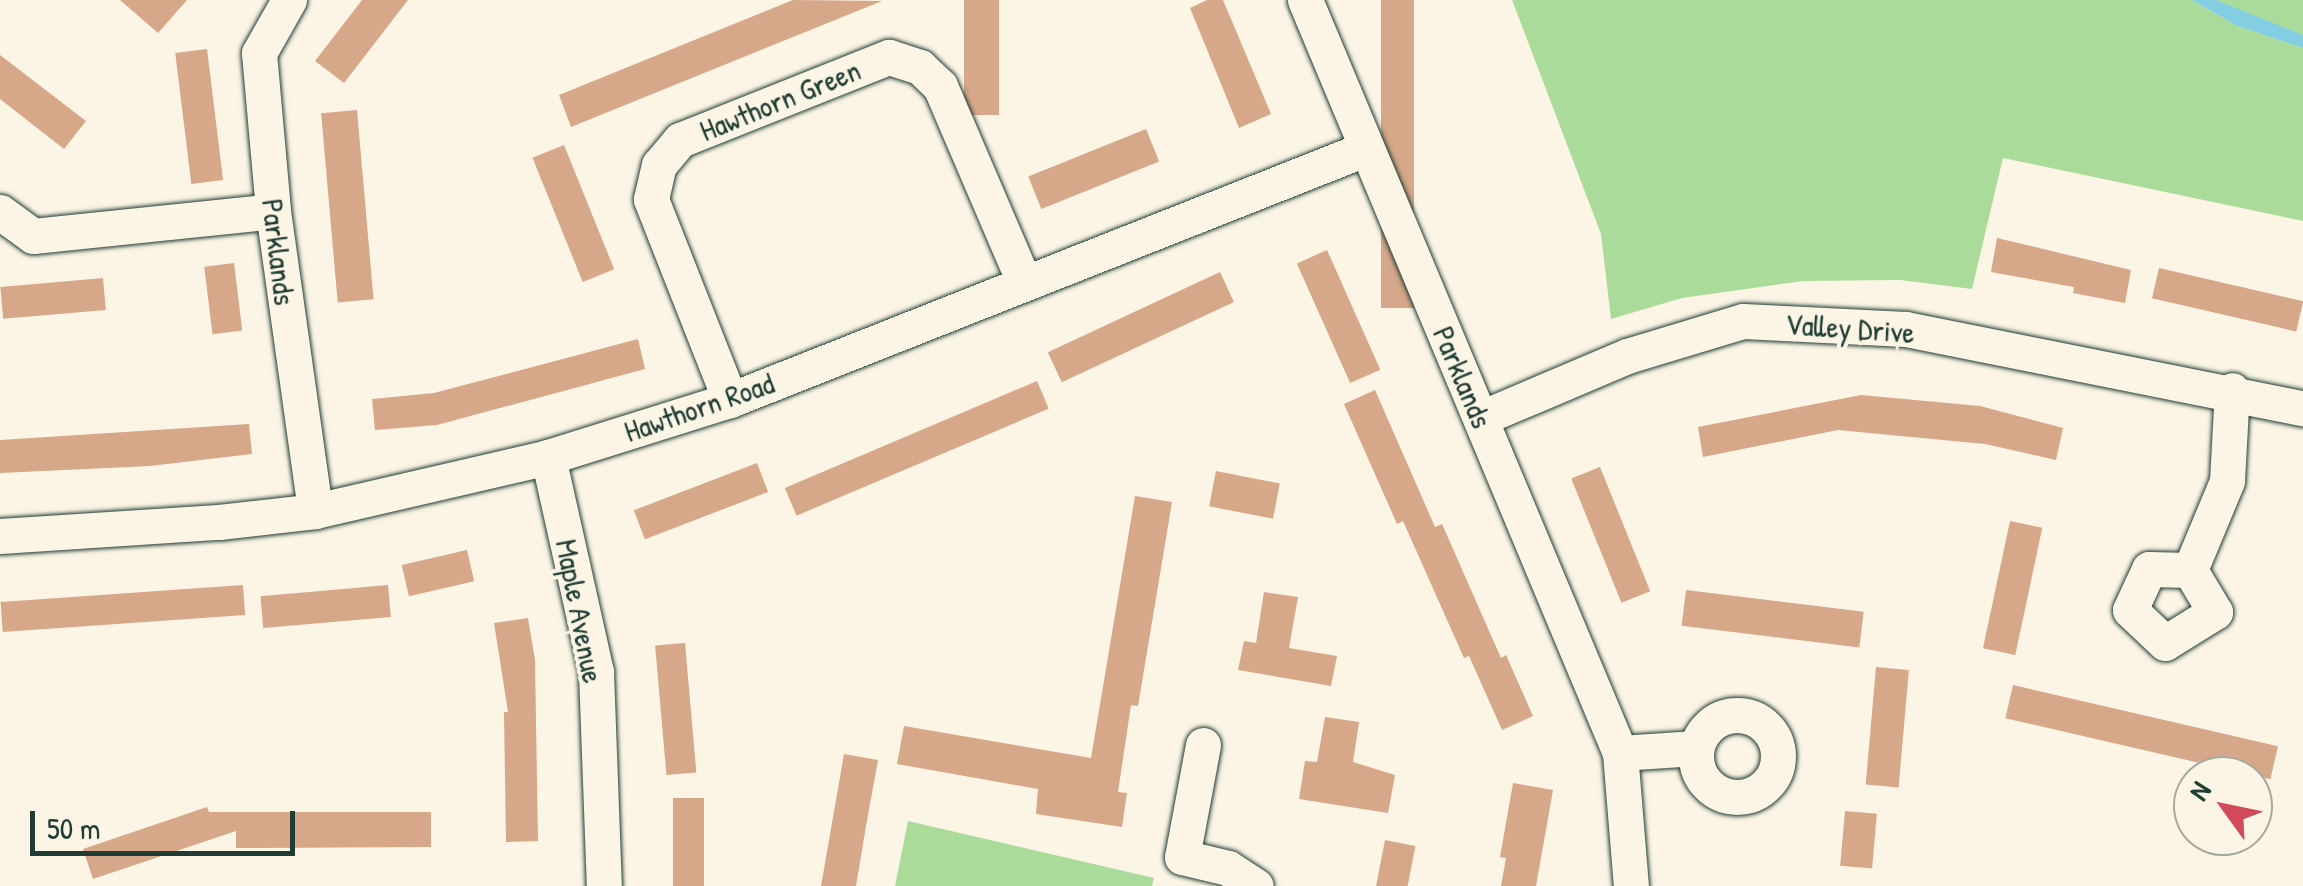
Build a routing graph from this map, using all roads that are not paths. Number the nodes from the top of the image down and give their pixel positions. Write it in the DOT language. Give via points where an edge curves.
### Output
graph roads {
  1 [pos="289,0"];
  2 [pos="1305,0"];
  3 [pos="1365,149"];
  4 [pos="273,211"];
  5 [pos="0,212"];
  6 [pos="1024,282"];
  7 [pos="2232,390"];
  8 [pos="730,400"];
  9 [pos="2303,408"];
  10 [pos="1481,418"];
  11 [pos="548,457"];
  12 [pos="315,511"];
  13 [pos="0,536"];
  14 [pos="2190,570"];
  15 [pos="1203,745"];
  16 [pos="1696,748"];
  17 [pos="1620,754"];
  18 [pos="604,886"];
  19 [pos="1256,886"];
  20 [pos="1631,886"];
  1 -- 4 [label="street, Parklands" via="259,53"];
  2 -- 3 [label="street, Parklands"];
  3 -- 6 [label="street, Hawthorn Road"];
  3 -- 10 [label="street, Parklands"];
  4 -- 5 [label="street" via="33,236"];
  4 -- 12 [label="street, Parklands"];
  6 -- 8 [label="street, Hawthorn Road"];
  6 -- 8 [label="street, Hawthorn Green" via="940,86 920,67 889,57 680,140 659,165 651,199"];
  7 -- 9 [label="street, Valley Drive"];
  7 -- 10 [label="street, Valley Drive" via="1906,329 1743,320 1627,356"];
  7 -- 14 [label="street" via="2228,481"];
  8 -- 11 [label="street, Hawthorn Road"];
  10 -- 17 [label="street, Parklands"];
  11 -- 12 [label="street, Hawthorn Road"];
  11 -- 18 [label="street, Maple Avenue" via="596,672"];
  12 -- 13 [label="street, Hawthorn Road"];
  15 -- 19 [label="street" via="1182,857 1228,868"];
  16 -- 17 [label="street"];
  17 -- 20 [label="street, Parklands"];
}
